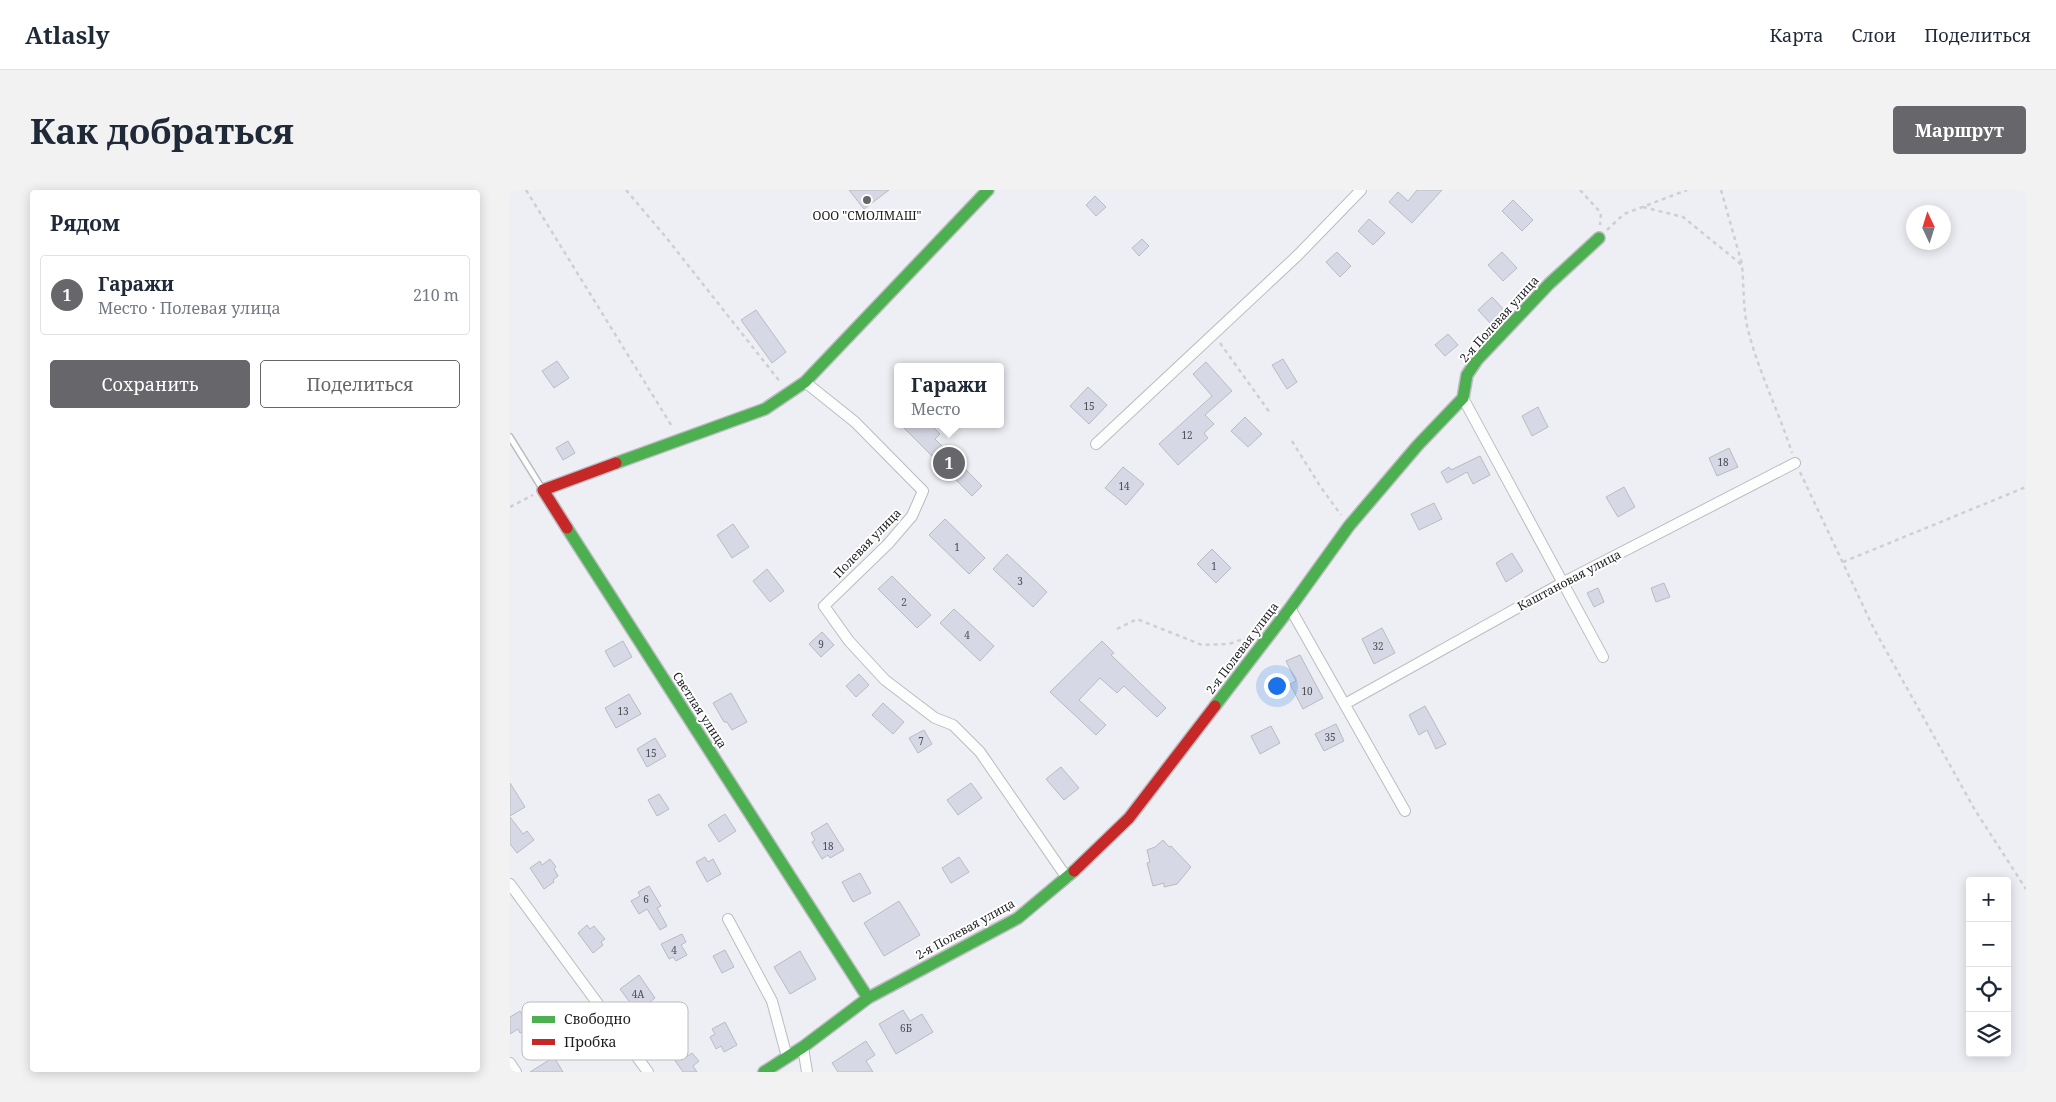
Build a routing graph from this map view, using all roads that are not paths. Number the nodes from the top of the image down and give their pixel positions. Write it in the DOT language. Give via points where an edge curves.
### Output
graph roads {
  1 [pos="988,190"];
  2 [pos="1361,190"];
  3 [pos="1599,238"];
  4 [pos="805,382"];
  5 [pos="1463,398"];
  6 [pos="510,437"];
  7 [pos="1096,444"];
  8 [pos="1795,463"];
  9 [pos="543,490"];
  10 [pos="1562,582"];
  11 [pos="1290,608"];
  12 [pos="1603,657"];
  13 [pos="1346,704"];
  14 [pos="1405,811"];
  15 [pos="1067,878"];
  16 [pos="510,884"];
  17 [pos="728,919"];
  18 [pos="868,998"];
  19 [pos="596,1002"];
  20 [pos="803,1047"];
  21 [pos="787,1057"];
  22 [pos="639,1060"];
  23 [pos="510,1063"];
  24 [pos="516,1072"];
  25 [pos="648,1072"];
  26 [pos="764,1072"];
  27 [pos="807,1072"];
  1 -- 4 [label="street"];
  2 -- 7 [label="street" via="1298,255"];
  3 -- 5 [label="street, 2-я Полевая улица" via="1549,284 1477,360 1467,375"];
  4 -- 9 [label="street" via="765,409"];
  4 -- 15 [label="street, Полевая улица" via="855,422 923,491 912,516 888,544 824,606 849,641 885,680 935,718 953,725 980,752"];
  5 -- 10 [label="street"];
  5 -- 11 [label="street, 2-я Полевая улица" via="1349,526"];
  6 -- 9 [label="lane, Светлая улица"];
  8 -- 10 [label="street, Каштановая улица"];
  9 -- 18 [label="street, Светлая улица"];
  10 -- 12 [label="street"];
  10 -- 13 [label="street, Каштановая улица"];
  11 -- 13 [label="street"];
  11 -- 15 [label="street, 2-я Полевая улица" via="1129,818"];
  13 -- 14 [label="street"];
  15 -- 18 [label="street, 2-я Полевая улица" via="1018,918"];
  16 -- 19 [label="street"];
  17 -- 21 [label="street" via="772,1001"];
  18 -- 20 [label="street, 2-я Полевая улица"];
  20 -- 21 [label="street, 2-я Полевая улица"];
  20 -- 27 [label="street"];
  21 -- 26 [label="street, 2-я Полевая улица"];
  22 -- 25 [label="street"];
  23 -- 24 [label="street"];
}
